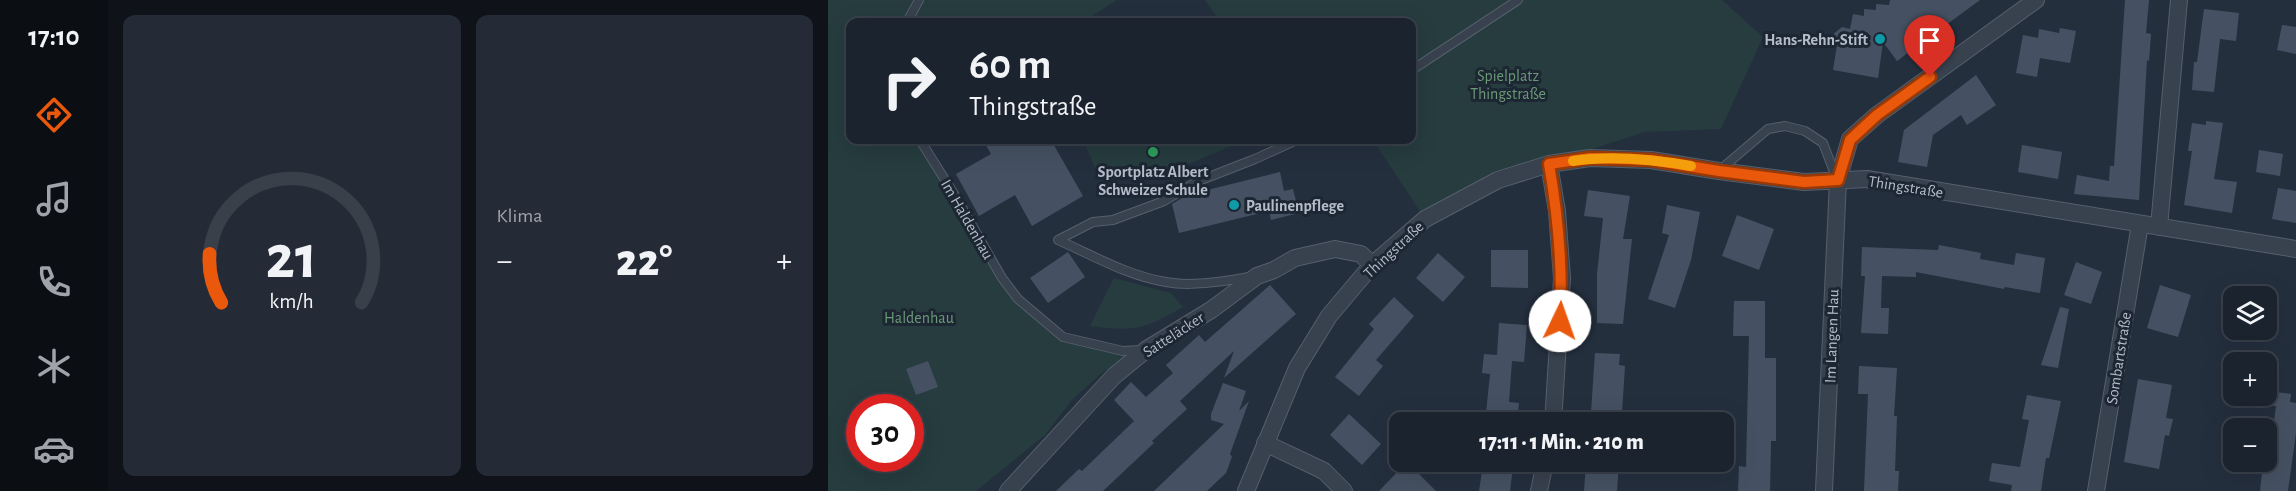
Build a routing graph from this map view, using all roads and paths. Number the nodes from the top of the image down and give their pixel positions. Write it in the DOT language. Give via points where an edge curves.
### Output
graph roads {
  1 [pos="920,0"];
  2 [pos="1518,0"];
  3 [pos="2036,0"];
  4 [pos="2179,0"];
  5 [pos="909,18"];
  6 [pos="1416,67"];
  7 [pos="923,144"];
  8 [pos="1288,144"];
  9 [pos="1549,164"];
  10 [pos="1719,171"];
  11 [pos="1838,180"];
  12 [pos="2140,224"];
  13 [pos="2159,227"];
  14 [pos="2296,249"];
  15 [pos="1372,265"];
  16 [pos="1257,276"];
  17 [pos="1146,349"];
  18 [pos="1554,412"];
  19 [pos="1265,443"];
  20 [pos="1543,472"];
  21 [pos="1008,491"];
  22 [pos="1246,491"];
  23 [pos="1344,491"];
  24 [pos="1539,491"];
  25 [pos="1824,491"];
  26 [pos="2096,491"];
  1 -- 5 [label="lane"];
  2 -- 6 [label="lane"];
  3 -- 11 [label="street, Im Langen Hau" via="1877,115 1850,140"];
  4 -- 13 [label="street"];
  7 -- 17 [label="lane, Im Haldenhau" via="1002,278 1018,298 1063,337 1123,351"];
  8 -- 16 [label="lane" via="1197,182 1164,201 1113,220 1093,222 1058,240 1124,270 1167,283"];
  9 -- 10 [label="street, Thingstraße" via="1590,158 1651,160"];
  9 -- 15 [label="street, Thingstraße" via="1498,180 1425,219"];
  9 -- 18 [label="street" via="1562,278"];
  10 -- 11 [label="street, Thingstraße" via="1804,182"];
  10 -- 11 [label="lane" via="1768,129 1785,126 1805,131 1823,143"];
  11 -- 12 [label="street, Thingstraße" via="1867,179"];
  11 -- 25 [label="street, Im Langen Hau"];
  12 -- 13 [label="street, Thingstraße"];
  12 -- 26 [label="street, Sombartstraße"];
  13 -- 14 [label="street, Thingstraße"];
  15 -- 16 [label="street, Satteläcker" via="1361,254 1335,249 1295,258"];
  15 -- 19 [label="street, Thingstraße" via="1329,316 1297,368"];
  16 -- 17 [label="street, Satteläcker" via="1211,310"];
  17 -- 21 [label="street, Satteläcker" via="1114,376"];
  19 -- 22 [label="street, Thingstraße"];
  19 -- 23 [label="street" via="1324,471"];
  20 -- 24 [label="street"];
}
